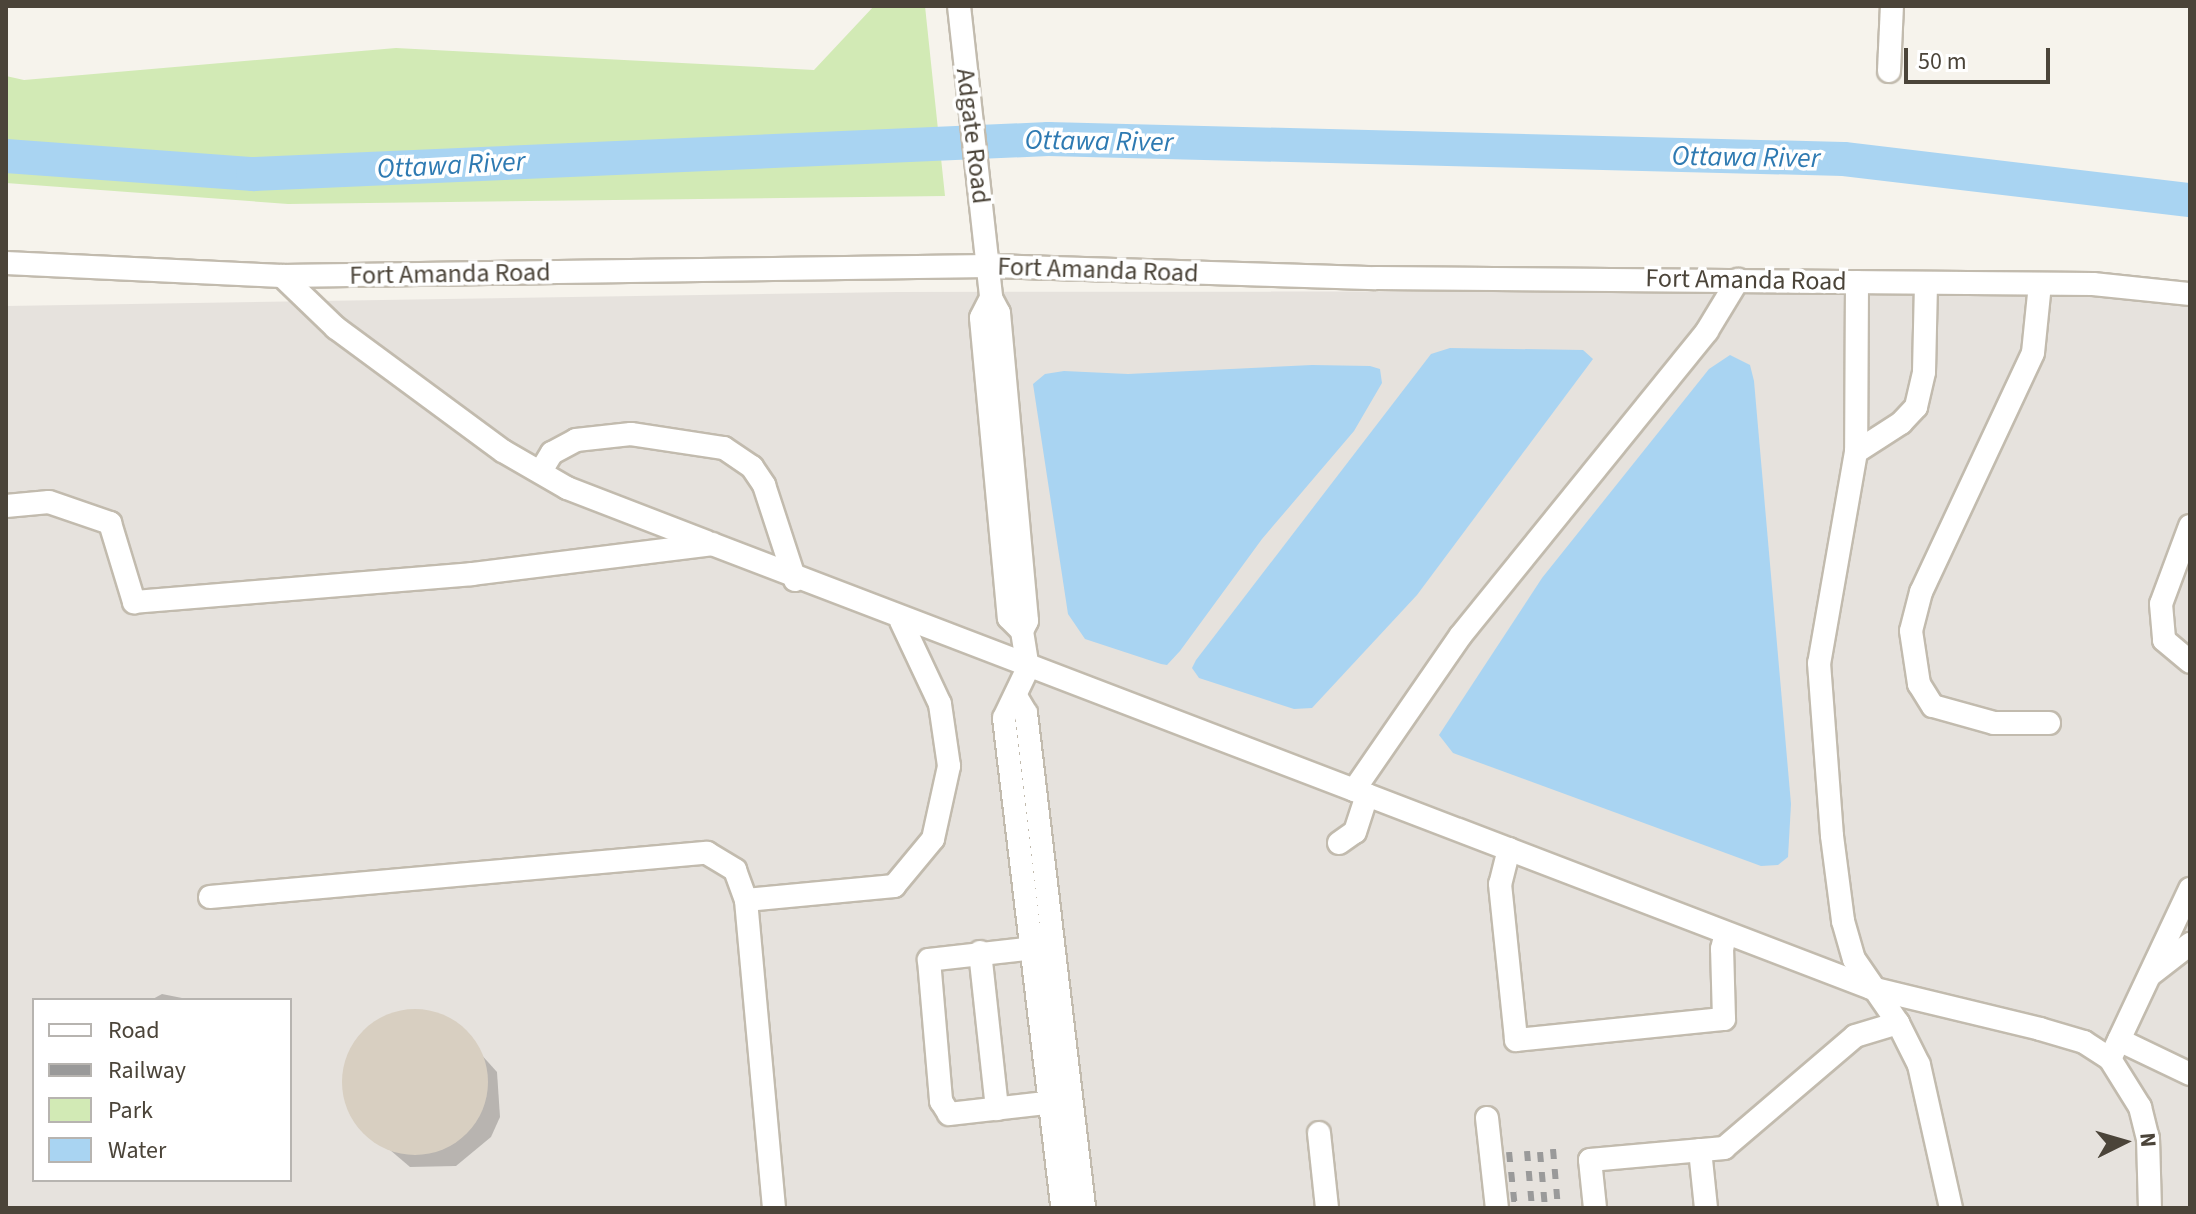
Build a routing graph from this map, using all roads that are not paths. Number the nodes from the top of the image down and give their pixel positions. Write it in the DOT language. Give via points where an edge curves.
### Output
graph roads {
  1 [pos="959,6"];
  2 [pos="1892,6"];
  3 [pos="1889,71"];
  4 [pos="6,263"];
  5 [pos="989,266"];
  6 [pos="282,276"];
  7 [pos="1738,280"];
  8 [pos="1857,282"];
  9 [pos="1926,283"];
  10 [pos="2040,284"];
  11 [pos="2190,294"];
  12 [pos="1856,452"];
  13 [pos="541,471"];
  14 [pos="6,506"];
  15 [pos="2190,526"];
  16 [pos="712,544"];
  17 [pos="795,580"];
  18 [pos="901,621"];
  19 [pos="2190,662"];
  20 [pos="1028,668"];
  21 [pos="1017,698"];
  22 [pos="2049,723"];
  23 [pos="1361,792"];
  24 [pos="1339,843"];
  25 [pos="1509,849"];
  26 [pos="2190,889"];
  27 [pos="210,897"];
  28 [pos="746,900"];
  29 [pos="1726,933"];
  30 [pos="2190,944"];
  31 [pos="1053,946"];
  32 [pos="1030,948"];
  33 [pos="980,952"];
  34 [pos="2146,978"];
  35 [pos="1871,988"];
  36 [pos="1898,1023"];
  37 [pos="2114,1050"];
  38 [pos="2190,1074"];
  39 [pos="1060,1102"];
  40 [pos="997,1109"];
  41 [pos="1487,1118"];
  42 [pos="1319,1133"];
  43 [pos="1700,1150"];
  44 [pos="774,1208"];
  45 [pos="1062,1208"];
  46 [pos="1084,1208"];
  47 [pos="1327,1208"];
  48 [pos="1497,1208"];
  49 [pos="1595,1208"];
  50 [pos="1706,1208"];
  51 [pos="1951,1208"];
  52 [pos="2150,1208"];
  1 -- 5 [label="street, Adgate Road"];
  2 -- 3 [label="street"];
  4 -- 6 [label="street, Fort Amanda Road"];
  5 -- 6 [label="street, Fort Amanda Road"];
  5 -- 7 [label="street, Fort Amanda Road" via="1376,278"];
  5 -- 20 [label="street, Adgate Road" via="991,298 999,313"];
  6 -- 13 [label="street" via="336,328 457,419"];
  7 -- 8 [label="street, Fort Amanda Road"];
  7 -- 23 [label="street" via="1707,331 1461,635"];
  8 -- 9 [label="street, Fort Amanda Road"];
  8 -- 12 [label="street"];
  9 -- 10 [label="street, Fort Amanda Road"];
  9 -- 12 [label="street" via="1924,372 1916,407"];
  10 -- 11 [label="street, Fort Amanda Road"];
  10 -- 22 [label="street" via="2033,353 1921,592 1911,631 1919,684 1933,706 1994,723"];
  12 -- 35 [label="street" via="1823,637 1819,690 1843,921 1854,959"];
  13 -- 16 [label="street" via="567,488"];
  13 -- 17 [label="street" via="552,453 576,440 631,434 724,448 752,467 764,485"];
  14 -- 16 [label="street" via="49,502 110,523 134,602 472,574"];
  15 -- 19 [label="street" via="2161,604 2164,640"];
  16 -- 17 [label="street"];
  17 -- 18 [label="street"];
  18 -- 20 [label="street"];
  18 -- 28 [label="street" via="940,704 949,766 933,839 894,886"];
  20 -- 21 [label="street"];
  20 -- 23 [label="street"];
  21 -- 31 [label="street" via="1026,713"];
  21 -- 32 [label="street" via="1004,718"];
  23 -- 24 [label="street" via="1355,832"];
  23 -- 25 [label="street"];
  25 -- 29 [label="street"];
  25 -- 29 [label="street" via="1500,884 1516,1040 1724,1019"];
  26 -- 34 [label="street"];
  27 -- 28 [label="street" via="707,853 735,870"];
  28 -- 44 [label="street"];
  29 -- 35 [label="street"];
  30 -- 34 [label="street"];
  31 -- 32 [label="street"];
  31 -- 39 [label="street"];
  32 -- 33 [label="street"];
  32 -- 39 [label="street"];
  33 -- 40 [label="street"];
  33 -- 40 [label="street" via="929,960 938,1071 943,1109 949,1114"];
  34 -- 37 [label="street"];
  35 -- 36 [label="street"];
  35 -- 37 [label="street"];
  36 -- 43 [label="street" via="1855,1036 1724,1148"];
  36 -- 51 [label="street" via="1919,1065"];
  37 -- 38 [label="street"];
  37 -- 52 [label="street" via="2148,1138"];
  39 -- 40 [label="street"];
  39 -- 45 [label="street"];
  39 -- 46 [label="street"];
  41 -- 48 [label="street"];
  42 -- 47 [label="street"];
  43 -- 49 [label="street" via="1590,1160"];
  43 -- 50 [label="street"];
}
